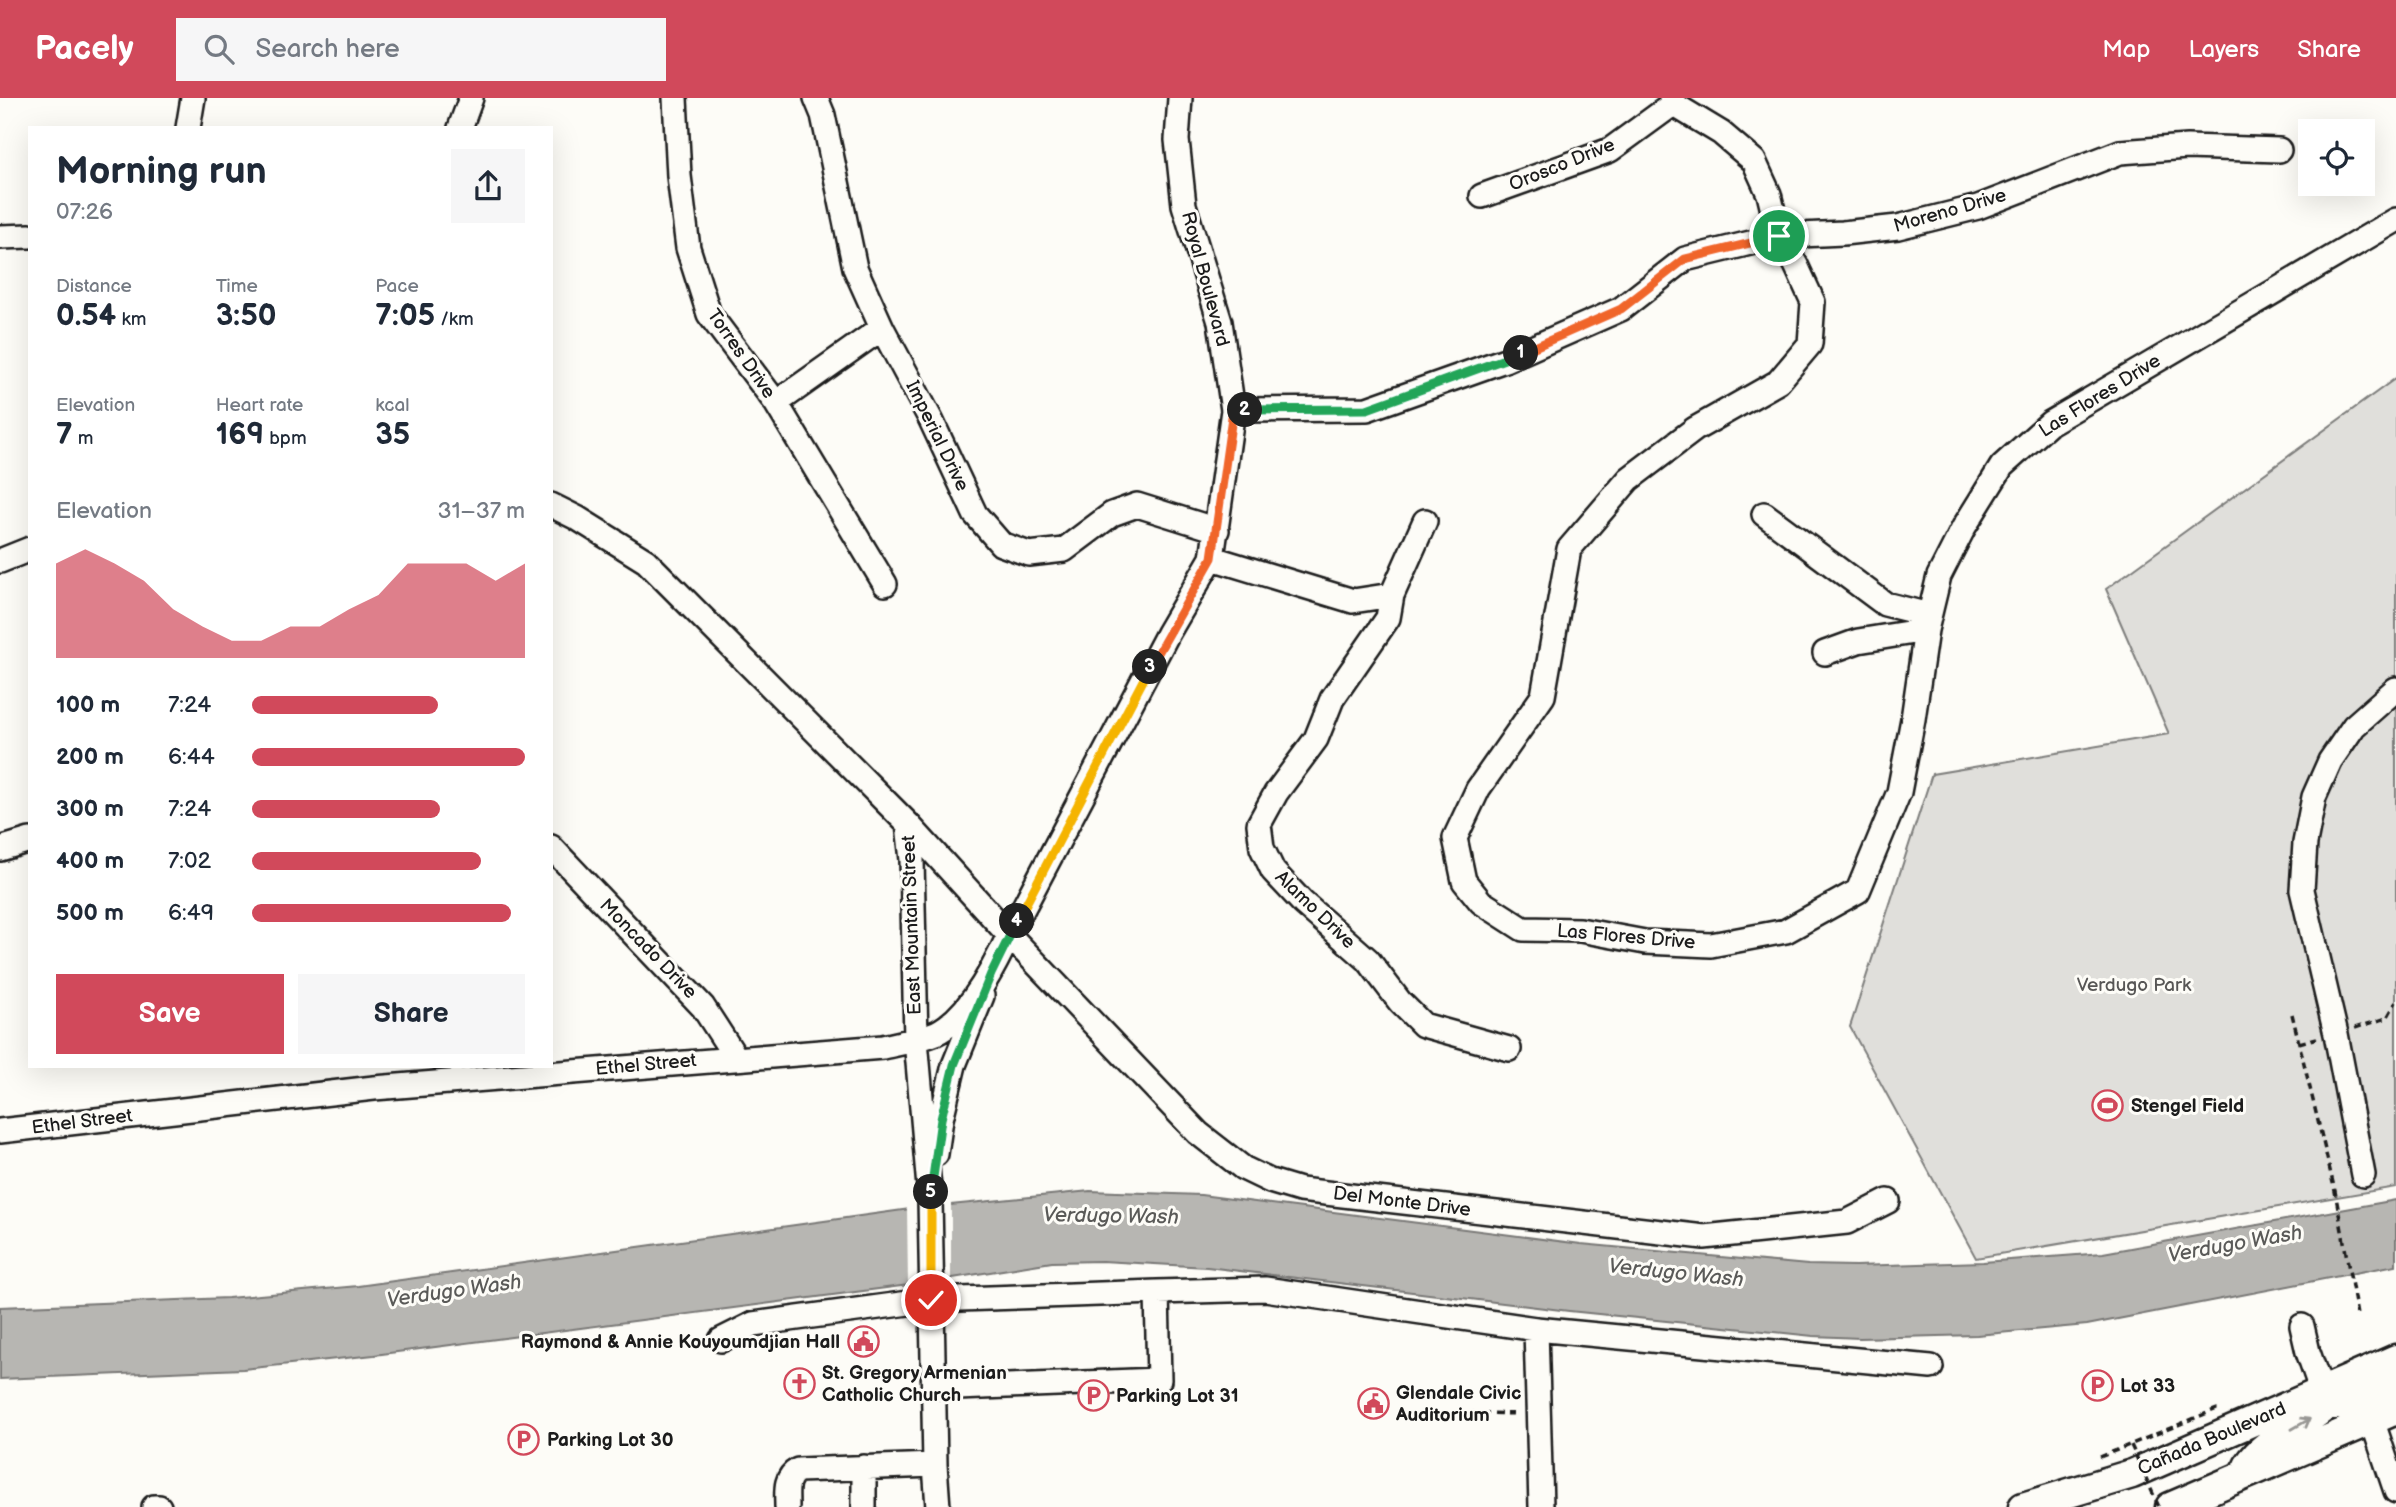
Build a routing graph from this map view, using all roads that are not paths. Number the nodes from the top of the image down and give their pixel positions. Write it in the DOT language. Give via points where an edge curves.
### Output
graph roads {
  1 [pos="193,98"];
  2 [pos="471,98"];
  3 [pos="675,98"];
  4 [pos="816,98"];
  5 [pos="1180,98"];
  6 [pos="1672,101"];
  7 [pos="188,126"];
  8 [pos="461,126"];
  9 [pos="2279,150"];
  10 [pos="1482,196"];
  11 [pos="2396,220"];
  12 [pos="28,236"];
  13 [pos="1779,236"];
  14 [pos="0,237"];
  15 [pos="882,328"];
  16 [pos="776,403"];
  17 [pos="1233,410"];
  18 [pos="553,506"];
  19 [pos="1764,514"];
  20 [pos="1425,521"];
  21 [pos="1217,530"];
  22 [pos="28,550"];
  23 [pos="1212,558"];
  24 [pos="0,561"];
  25 [pos="885,584"];
  26 [pos="1392,595"];
  27 [pos="1927,622"];
  28 [pos="1825,653"];
  29 [pos="2396,689"];
  30 [pos="908,824"];
  31 [pos="28,841"];
  32 [pos="0,849"];
  33 [pos="553,849"];
  34 [pos="1009,934"];
  35 [pos="991,974"];
  36 [pos="916,1040"];
  37 [pos="1509,1049"];
  38 [pos="736,1058"];
  39 [pos="546,1068"];
  40 [pos="553,1068"];
  41 [pos="375,1077"];
  42 [pos="0,1131"];
  43 [pos="2363,1175"];
  44 [pos="930,1199"];
  45 [pos="1888,1201"];
  46 [pos="1157,1293"];
  47 [pos="931,1294"];
  48 [pos="2302,1326"];
  49 [pos="1536,1329"];
  50 [pos="721,1340"];
  51 [pos="2396,1359"];
  52 [pos="1931,1367"];
  53 [pos="2396,1385"];
  54 [pos="933,1389"];
  55 [pos="2325,1398"];
  56 [pos="2384,1415"];
  57 [pos="935,1465"];
  58 [pos="864,1467"];
  59 [pos="2240,1477"];
  60 [pos="2396,1491"];
  61 [pos="154,1507"];
  62 [pos="159,1507"];
  63 [pos="787,1507"];
  64 [pos="864,1507"];
  65 [pos="938,1507"];
  66 [pos="1541,1507"];
  67 [pos="2023,1507"];
  68 [pos="2170,1507"];
  1 -- 7 [label="street"];
  2 -- 8 [label="street"];
  3 -- 16 [label="street, Torres Drive" via="688,248 709,314"];
  4 -- 15 [label="street, Imperial Drive" via="855,268"];
  5 -- 17 [label="street, Royal Boulevard" via="1177,141 1184,205 1220,323"];
  6 -- 10 [label="street, Orosco Drive" via="1610,150"];
  6 -- 13 [label="street, Las Flores Drive" via="1754,161 1769,194"];
  9 -- 13 [label="street, Moreno Drive" via="2187,147 2120,152 1978,207 1898,228"];
  11 -- 27 [label="street, Las Flores Drive" via="2049,423 2002,466 1964,527 1939,576"];
  12 -- 14 [label="street"];
  13 -- 17 [label="street, Moreno Drive" via="1685,259 1621,309 1505,360 1367,409"];
  13 -- 27 [label="street, Las Flores Drive" via="1813,302 1810,344 1778,382 1695,429 1629,478 1569,548 1543,696 1478,789 1455,838 1464,881 1481,902 1522,929 1580,930 1645,942 1711,945 1786,930 1858,891 1899,792"];
  15 -- 16 [label="street"];
  15 -- 21 [label="street, Imperial Drive" via="975,514 1002,544 1029,554 1064,550 1112,514 1137,505"];
  16 -- 25 [label="street, Torres Drive"];
  17 -- 21 [label="street, Royal Boulevard"];
  18 -- 30 [label="street, East Mountain Street" via="646,561"];
  19 -- 27 [label="street" via="1885,604"];
  20 -- 26 [label="street, Alamo Drive"];
  21 -- 23 [label="street, Royal Boulevard"];
  22 -- 24 [label="street"];
  23 -- 26 [label="street" via="1353,601"];
  23 -- 34 [label="street, Royal Boulevard"];
  26 -- 37 [label="street, Alamo Drive" via="1388,618 1332,699 1316,739 1259,824 1262,848 1272,871 1368,960 1423,1025"];
  27 -- 28 [label="street"];
  29 -- 43 [label="street" via="2354,726 2330,761 2314,797 2305,843 2302,890"];
  30 -- 34 [label="street, Del Monte Drive"];
  30 -- 36 [label="street, East Mountain Street"];
  31 -- 32 [label="street"];
  33 -- 38 [label="street, Moncado Drive" via="703,1007"];
  34 -- 35 [label="street, Royal Boulevard"];
  34 -- 45 [label="street, Del Monte Drive" via="1198,1133 1243,1168 1269,1181 1300,1190 1704,1237 1846,1222"];
  35 -- 36 [label="street, Royal Boulevard" via="942,1029"];
  35 -- 44 [label="street" via="954,1065"];
  36 -- 38 [label="street, Ethel Street" via="883,1047"];
  36 -- 44 [label="street, East Mountain Street"];
  38 -- 40 [label="street, Ethel Street"];
  39 -- 41 [label="street, Ethel Street"];
  41 -- 42 [label="street, Ethel Street"];
  44 -- 47 [label="street, East Mountain Street"];
  46 -- 47 [label="street"];
  46 -- 49 [label="street" via="1265,1289"];
  46 -- 54 [label="street" via="1159,1380"];
  47 -- 50 [label="street" via="753,1324"];
  47 -- 54 [label="street, East Mountain Street"];
  48 -- 55 [label="street"];
  49 -- 52 [label="street"];
  49 -- 66 [label="street"];
  51 -- 55 [label="main road, Cañada Boulevard"];
  53 -- 55 [label="main road" via="2339,1405"];
  54 -- 57 [label="street, East Mountain Street"];
  59 -- 55 [label="main road, one-way" via="2253,1457 2315,1416"];
  55 -- 67 [label="main road, Cañada Boulevard" via="2132,1474"];
  56 -- 59 [label="main road"];
  56 -- 60 [label="street"];
  57 -- 58 [label="street"];
  57 -- 65 [label="street, East Mountain Street"];
  58 -- 63 [label="street" via="794,1472 786,1486"];
  58 -- 64 [label="street"];
  59 -- 68 [label="main road"];
  61 -- 62 [label="street"];
}
